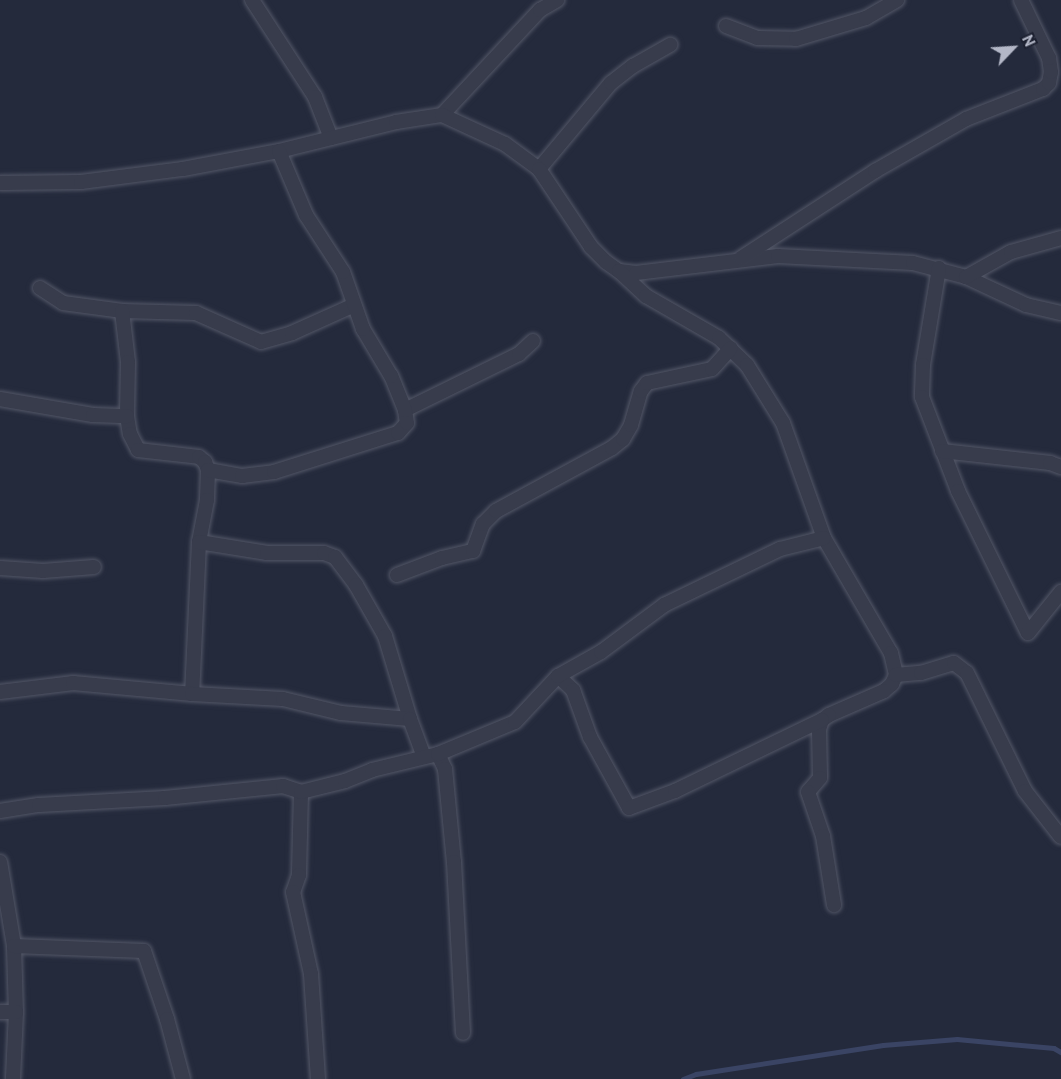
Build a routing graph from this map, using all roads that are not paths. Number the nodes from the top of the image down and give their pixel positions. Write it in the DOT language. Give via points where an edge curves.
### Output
graph roads {
  1 [pos="252,0"];
  2 [pos="557,0"];
  3 [pos="897,0"];
  4 [pos="1021,0"];
  5 [pos="726,26"];
  6 [pos="670,45"];
  7 [pos="1056,70"];
  8 [pos="442,115"];
  9 [pos="331,138"];
  10 [pos="279,151"];
  11 [pos="539,169"];
  12 [pos="0,183"];
  13 [pos="1061,238"];
  14 [pos="736,261"];
  15 [pos="939,268"];
  16 [pos="619,271"];
  17 [pos="966,277"];
  18 [pos="40,288"];
  19 [pos="354,305"];
  20 [pos="122,311"];
  21 [pos="1061,313"];
  22 [pos="533,340"];
  23 [pos="731,348"];
  24 [pos="0,399"];
  25 [pos="405,410"];
  26 [pos="127,416"];
  27 [pos="942,451"];
  28 [pos="1061,466"];
  29 [pos="208,470"];
  30 [pos="824,538"];
  31 [pos="199,542"];
  32 [pos="94,567"];
  33 [pos="0,568"];
  34 [pos="397,575"];
  35 [pos="1061,592"];
  36 [pos="896,675"];
  37 [pos="558,676"];
  38 [pos="0,693"];
  39 [pos="192,694"];
  40 [pos="410,718"];
  41 [pos="822,720"];
  42 [pos="431,755"];
  43 [pos="301,792"];
  44 [pos="0,811"];
  45 [pos="1061,837"];
  46 [pos="0,862"];
  47 [pos="834,905"];
  48 [pos="14,946"];
  49 [pos="0,1012"];
  50 [pos="16,1012"];
  51 [pos="464,1033"];
  52 [pos="13,1079"];
  53 [pos="183,1079"];
  54 [pos="318,1079"];
  1 -- 9 [label="street" via="315,97"];
  2 -- 8 [label="street" via="540,10"];
  3 -- 5 [label="street" via="866,18 796,39 757,38"];
  4 -- 7 [label="street"];
  6 -- 11 [label="street" via="611,83"];
  7 -- 14 [label="street" via="1043,88 956,125 875,171"];
  8 -- 9 [label="street"];
  8 -- 11 [label="street" via="505,144"];
  9 -- 10 [label="street"];
  10 -- 12 [label="street" via="104,180"];
  10 -- 19 [label="street" via="306,215 343,272"];
  11 -- 16 [label="street" via="591,247"];
  13 -- 17 [label="street" via="1011,252"];
  14 -- 15 [label="street" via="808,256"];
  14 -- 16 [label="street" via="636,273"];
  15 -- 17 [label="street"];
  15 -- 27 [label="street" via="921,384 922,398"];
  16 -- 23 [label="street" via="646,296"];
  17 -- 21 [label="street" via="1026,305"];
  18 -- 20 [label="street" via="63,303"];
  19 -- 20 [label="street" via="292,333 261,342 196,313"];
  19 -- 25 [label="street"];
  20 -- 26 [label="street" via="128,362"];
  22 -- 25 [label="street" via="519,354"];
  23 -- 30 [label="street" via="747,365 783,423"];
  23 -- 34 [label="street" via="711,369 647,383 623,439 496,511 483,524 473,551"];
  24 -- 26 [label="street" via="93,415"];
  25 -- 29 [label="street" via="406,423 398,433 274,472 242,476"];
  26 -- 29 [label="street" via="138,450 199,457"];
  27 -- 28 [label="street"];
  27 -- 35 [label="street" via="1028,633"];
  29 -- 31 [label="street"];
  30 -- 36 [label="street" via="891,653"];
  30 -- 37 [label="street" via="780,549 664,605 601,652"];
  31 -- 39 [label="street"];
  31 -- 40 [label="street" via="267,553 324,553 335,557 385,636"];
  32 -- 33 [label="street" via="43,571"];
  36 -- 41 [label="street" via="884,691"];
  36 -- 45 [label="street" via="921,673 954,663 967,674 1025,791"];
  37 -- 41 [label="street" via="573,690 590,737 629,808 675,791"];
  37 -- 42 [label="street" via="515,722"];
  38 -- 39 [label="street" via="74,683"];
  39 -- 40 [label="street" via="283,699 341,713"];
  40 -- 42 [label="street"];
  41 -- 47 [label="street" via="820,778 808,792 823,836"];
  42 -- 43 [label="street"];
  42 -- 51 [label="street" via="445,769"];
  43 -- 44 [label="street" via="283,786"];
  43 -- 54 [label="street" via="299,875 293,892 311,974"];
  46 -- 48 [label="street"];
  48 -- 50 [label="street"];
  48 -- 53 [label="street" via="144,951"];
  49 -- 50 [label="street"];
  50 -- 52 [label="street"];
}
